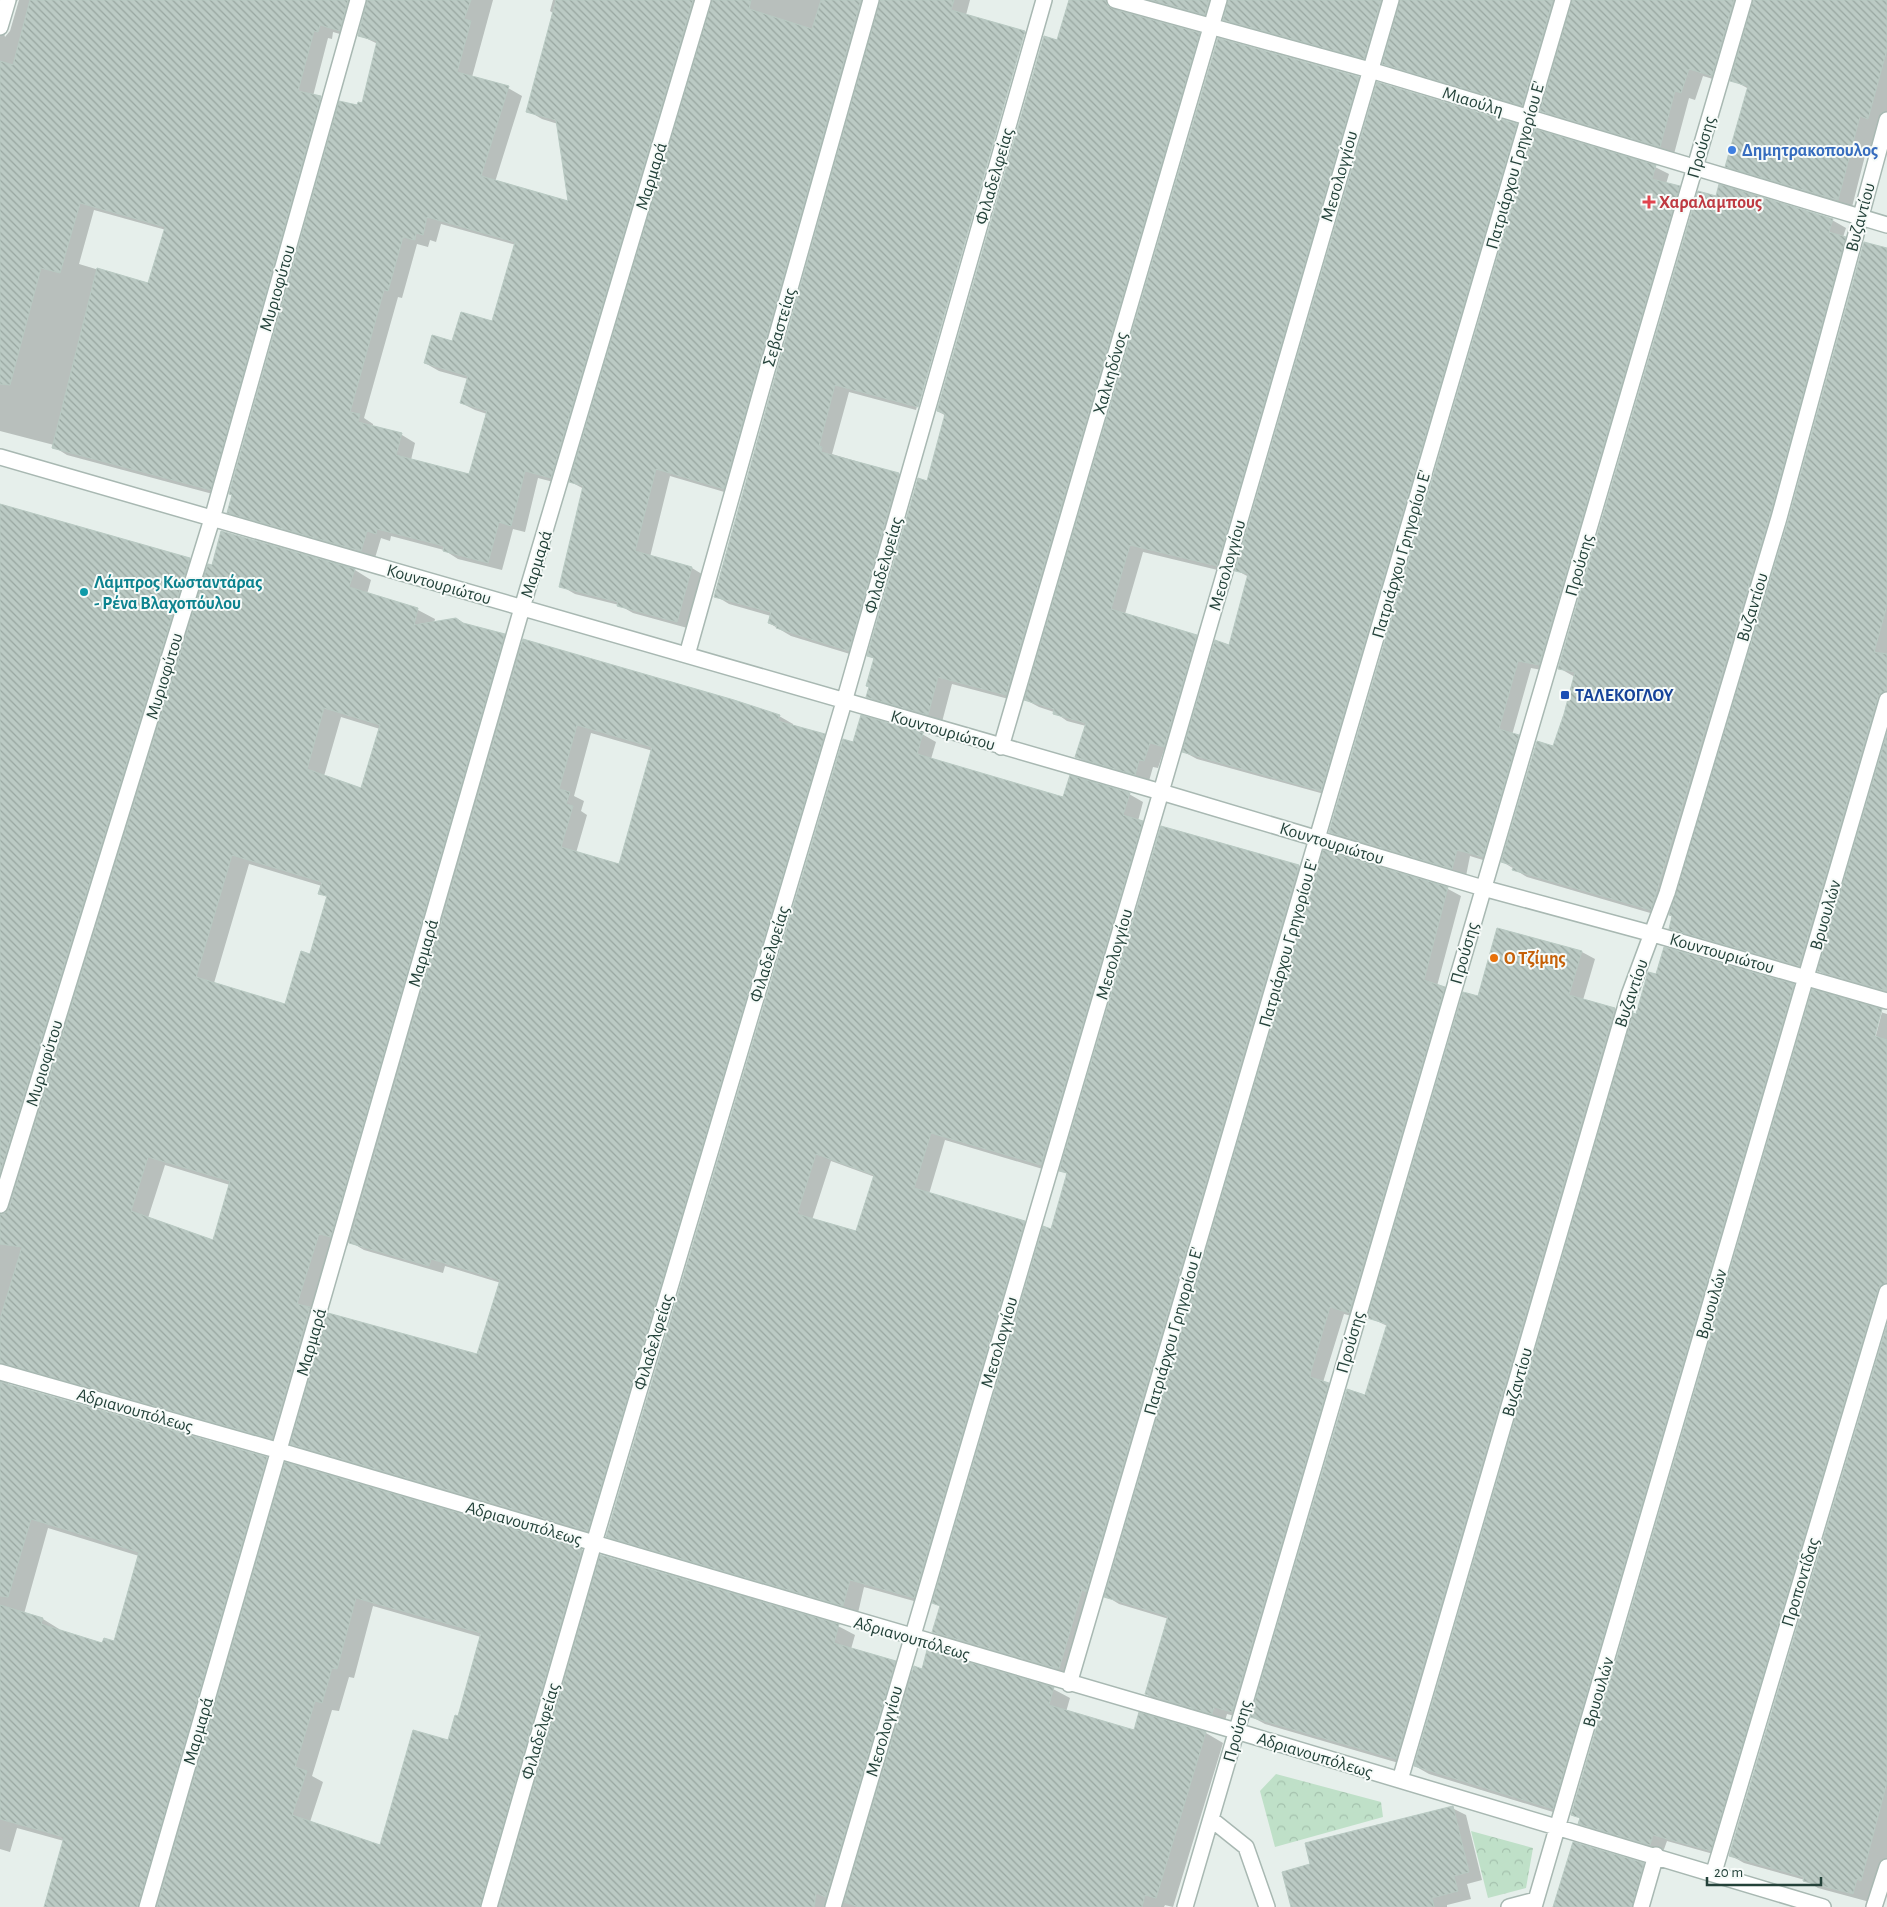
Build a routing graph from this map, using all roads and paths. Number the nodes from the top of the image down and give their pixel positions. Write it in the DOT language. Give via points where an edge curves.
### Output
graph roads {
  1 [pos="8,0"];
  2 [pos="358,0"];
  3 [pos="703,0"];
  4 [pos="871,0"];
  5 [pos="1044,0"];
  6 [pos="1115,0"];
  7 [pos="1219,0"];
  8 [pos="1391,0"];
  9 [pos="1563,0"];
  10 [pos="1744,0"];
  11 [pos="1211,27"];
  12 [pos="0,28"];
  13 [pos="1370,70"];
  14 [pos="1528,118"];
  15 [pos="1887,120"];
  16 [pos="1696,166"];
  17 [pos="1859,218"];
  18 [pos="1887,225"];
  19 [pos="0,457"];
  20 [pos="212,518"];
  21 [pos="522,608"];
  22 [pos="687,655"];
  23 [pos="1887,700"];
  24 [pos="844,702"];
  25 [pos="1001,747"];
  26 [pos="1162,792"];
  27 [pos="1319,838"];
  28 [pos="1484,888"];
  29 [pos="1653,934"];
  30 [pos="1807,978"];
  31 [pos="1887,1001"];
  32 [pos="0,1205"];
  33 [pos="1887,1292"];
  34 [pos="0,1372"];
  35 [pos="280,1451"];
  36 [pos="594,1543"];
  37 [pos="911,1638"];
  38 [pos="1069,1684"];
  39 [pos="1236,1731"];
  40 [pos="1400,1780"];
  41 [pos="1211,1819"];
  42 [pos="1558,1828"];
  43 [pos="1656,1855"];
  44 [pos="1887,1867"];
  45 [pos="1714,1872"];
  46 [pos="1535,1903"];
  47 [pos="147,1907"];
  48 [pos="489,1907"];
  49 [pos="833,1907"];
  50 [pos="1185,1907"];
  51 [pos="1267,1907"];
  52 [pos="1509,1907"];
  53 [pos="1641,1907"];
  54 [pos="1823,1907"];
  55 [pos="1874,1907"];
  1 -- 12 [label="street"];
  2 -- 20 [label="street, Μυριοφύτου"];
  3 -- 21 [label="street, Μαρμαρά"];
  4 -- 22 [label="street, Σεβαστείας"];
  5 -- 24 [label="street, Φιλαδελφείας"];
  6 -- 11 [label="street, Μιαούλη"];
  7 -- 11 [label="street, Χαλκηδόνος"];
  8 -- 13 [label="street, Μεσολογγίου"];
  9 -- 14 [label="street, Πατριάρχου Γρηγορίου Ε'"];
  10 -- 16 [label="street, Προύσης"];
  11 -- 13 [label="street, Μιαούλη"];
  11 -- 25 [label="street, Χαλκηδόνος"];
  13 -- 14 [label="street, Μιαούλη"];
  13 -- 26 [label="street, Μεσολογγίου"];
  14 -- 16 [label="street, Μιαούλη"];
  14 -- 27 [label="street, Πατριάρχου Γρηγορίου Ε'"];
  15 -- 17 [label="street, Βυζαντίου"];
  16 -- 17 [label="street, Μιαούλη"];
  16 -- 28 [label="street, Προύσης"];
  17 -- 18 [label="street, Μιαούλη"];
  17 -- 29 [label="street, Βυζαντίου" via="1778,518"];
  19 -- 20 [label="street, Κουντουριώτου"];
  20 -- 21 [label="street, Κουντουριώτου"];
  20 -- 32 [label="street, Μυριοφύτου"];
  21 -- 22 [label="street, Κουντουριώτου"];
  21 -- 35 [label="street, Μαρμαρά"];
  22 -- 24 [label="street, Κουντουριώτου"];
  23 -- 30 [label="street, Βρυουλών"];
  24 -- 25 [label="street, Κουντουριώτου"];
  24 -- 36 [label="street, Φιλαδελφείας"];
  25 -- 26 [label="street, Κουντουριώτου"];
  26 -- 27 [label="street, Κουντουριώτου"];
  26 -- 37 [label="street, Μεσολογγίου"];
  27 -- 28 [label="street, Κουντουριώτου"];
  27 -- 38 [label="street, Πατριάρχου Γρηγορίου Ε'"];
  28 -- 29 [label="street, Κουντουριώτου"];
  28 -- 39 [label="street, Προύσης"];
  29 -- 30 [label="street, Κουντουριώτου"];
  29 -- 40 [label="street, Βυζαντίου" via="1629,995"];
  30 -- 31 [label="street, Κουντουριώτου"];
  30 -- 42 [label="street, Βρυουλών"];
  33 -- 45 [label="street, Προποντίδας"];
  34 -- 35 [label="street, Αδριανουπόλεως"];
  35 -- 36 [label="street, Αδριανουπόλεως"];
  35 -- 47 [label="street, Μαρμαρά"];
  36 -- 37 [label="street, Αδριανουπόλεως"];
  36 -- 48 [label="street, Φιλαδελφείας"];
  37 -- 38 [label="street, Αδριανουπόλεως"];
  37 -- 49 [label="street, Μεσολογγίου"];
  38 -- 39 [label="street, Αδριανουπόλεως"];
  39 -- 40 [label="street, Αδριανουπόλεως"];
  39 -- 41 [label="street, Προύσης"];
  40 -- 42 [label="street, Αδριανουπόλεως"];
  41 -- 50 [label="street, Προύσης"];
  41 -- 51 [label="street" via="1246,1847"];
  42 -- 43 [label="street, Αδριανουπόλεως"];
  42 -- 46 [label="street, Βρυουλών"];
  43 -- 45 [label="street, Αδριανουπόλεως"];
  43 -- 53 [label="street"];
  44 -- 55 [label="street"];
  45 -- 54 [label="street, Αδριανουπόλεως"];
  46 -- 52 [label="street"];
}
